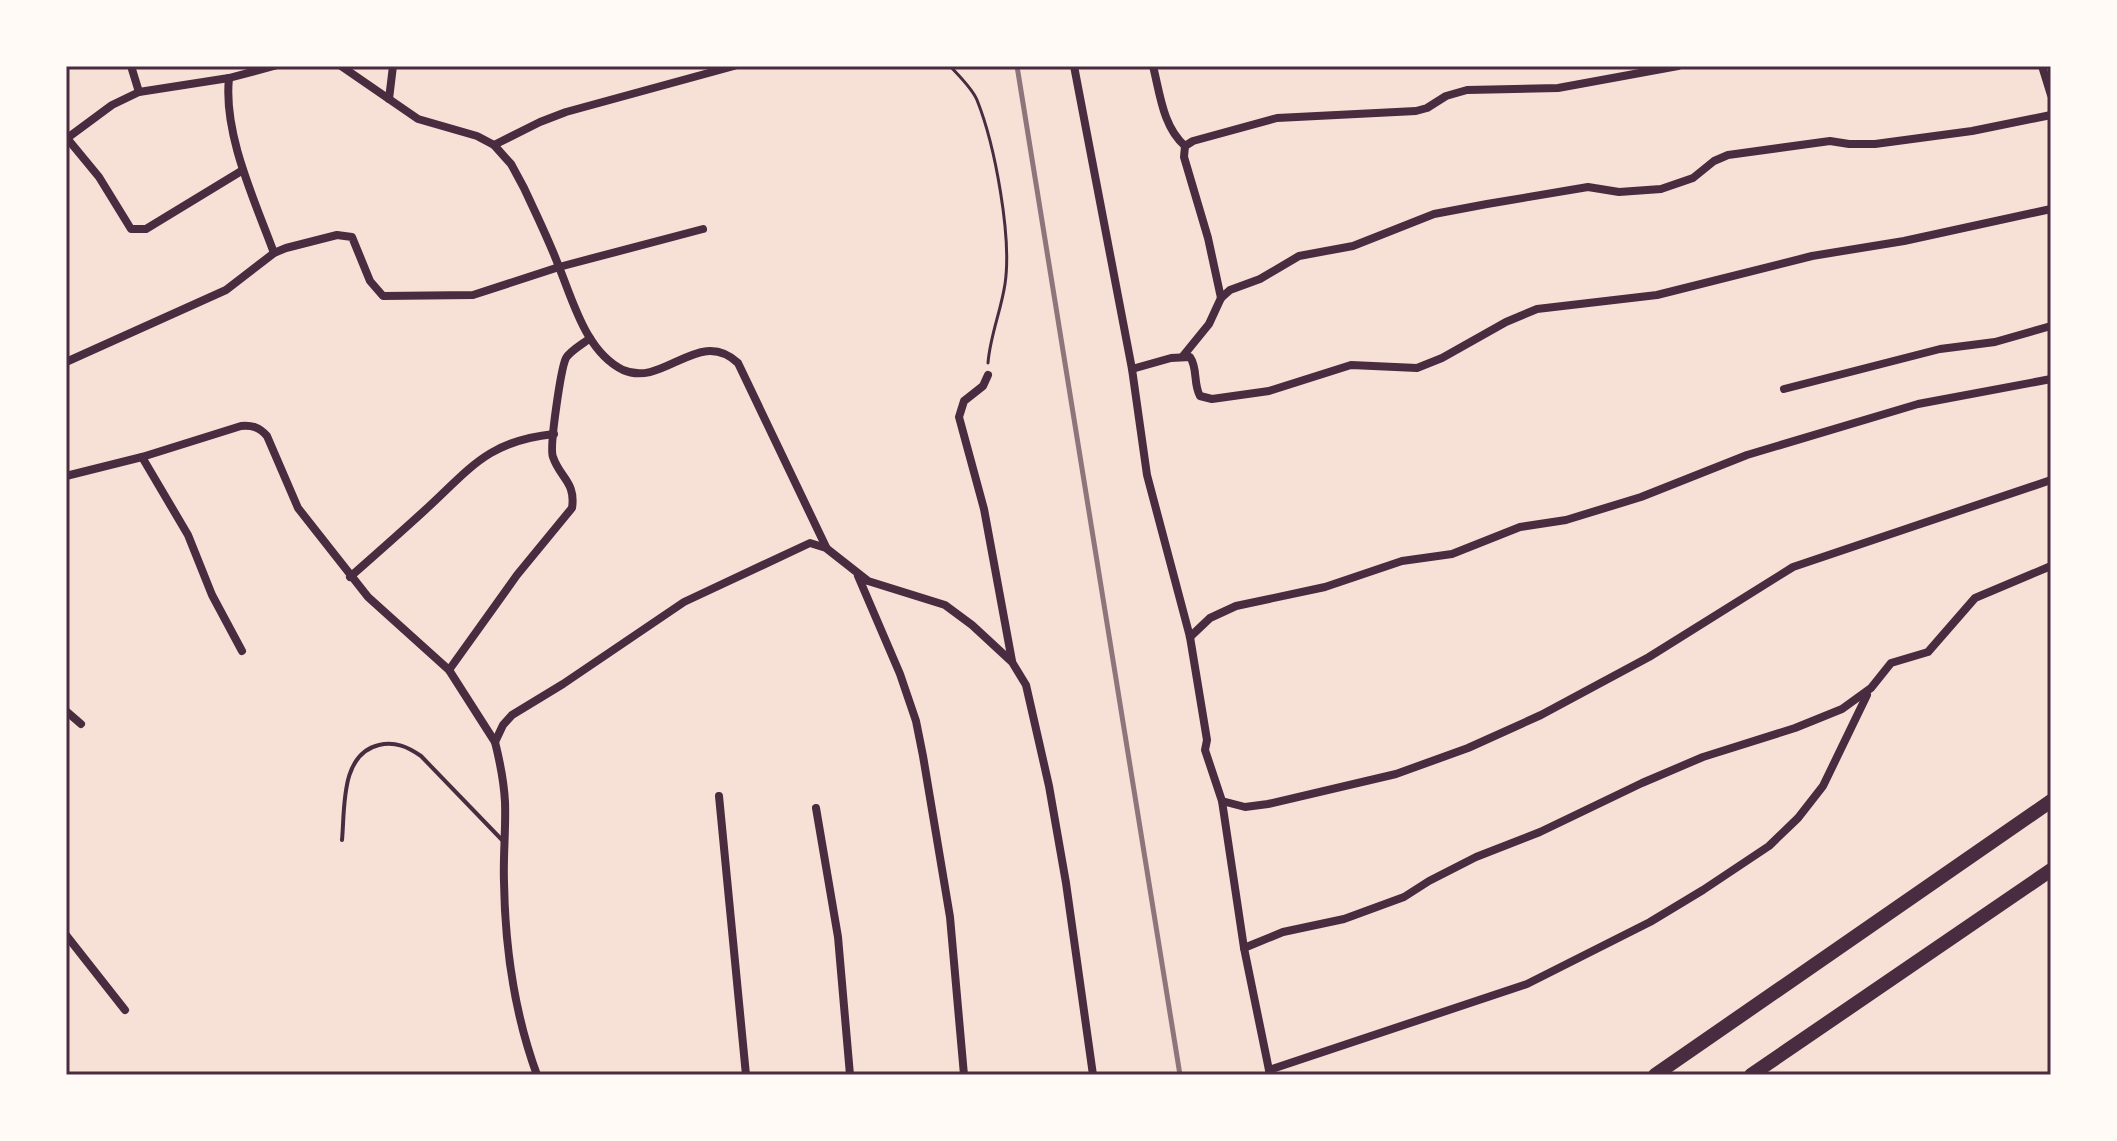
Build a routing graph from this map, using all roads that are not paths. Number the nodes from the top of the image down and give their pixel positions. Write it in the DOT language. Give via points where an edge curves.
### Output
graph roads {
  1 [pos="131,66"];
  2 [pos="393,66"];
  3 [pos="734,66"];
  4 [pos="1074,66"];
  5 [pos="1153,66"];
  6 [pos="1678,66"];
  7 [pos="2042,66"];
  8 [pos="269,67"];
  9 [pos="347,67"];
  10 [pos="229,78"];
  11 [pos="139,92"];
  12 [pos="2051,95"];
  13 [pos="389,99"];
  14 [pos="2051,115"];
  15 [pos="66,138"];
  16 [pos="494,145"];
  17 [pos="1185,146"];
  18 [pos="243,170"];
  19 [pos="2051,209"];
  20 [pos="703,229"];
  21 [pos="274,253"];
  22 [pos="559,267"];
  23 [pos="1221,298"];
  24 [pos="2051,326"];
  25 [pos="590,338"];
  26 [pos="1183,356"];
  27 [pos="66,362"];
  28 [pos="1132,369"];
  29 [pos="988,375"];
  30 [pos="2051,379"];
  31 [pos="1784,389"];
  32 [pos="554,434"];
  33 [pos="142,457"];
  34 [pos="66,476"];
  35 [pos="2051,480"];
  36 [pos="826,548"];
  37 [pos="2051,566"];
  38 [pos="858,575"];
  39 [pos="350,577"];
  40 [pos="1190,637"];
  41 [pos="242,651"];
  42 [pos="1012,662"];
  43 [pos="449,670"];
  44 [pos="1871,688"];
  45 [pos="66,711"];
  46 [pos="81,724"];
  47 [pos="495,742"];
  48 [pos="719,796"];
  49 [pos="1222,801"];
  50 [pos="2051,801"];
  51 [pos="816,808"];
  52 [pos="342,840"];
  53 [pos="505,844"];
  54 [pos="2051,870"];
  55 [pos="66,935"];
  56 [pos="1244,948"];
  57 [pos="125,1010"];
  58 [pos="1270,1072"];
  59 [pos="537,1075"];
  60 [pos="746,1075"];
  61 [pos="850,1075"];
  62 [pos="964,1075"];
  63 [pos="1093,1075"];
  64 [pos="1655,1075"];
  65 [pos="1751,1075"];
  1 -- 11 [label="street"];
  2 -- 13 [label="street"];
  3 -- 16 [label="street" via="566,112"];
  4 -- 28 [label="street"];
  5 -- 17 [label="street" via="1169,127"];
  6 -- 17 [label="street" via="1558,88 1467,90 1416,111 1277,118"];
  7 -- 12 [label="street"];
  8 -- 10 [label="street"];
  9 -- 13 [label="street"];
  10 -- 11 [label="street"];
  10 -- 18 [label="street"];
  11 -- 15 [label="street"];
  13 -- 16 [label="street" via="418,119"];
  14 -- 23 [label="street" via="1875,144 1830,141 1728,155 1693,178 1661,189 1619,192 1588,187 1434,214 1353,246 1299,256 1260,279 1234,286"];
  15 -- 18 [label="street" via="136,231"];
  16 -- 22 [label="street" via="511,164"];
  17 -- 23 [label="street"];
  18 -- 21 [label="street"];
  19 -- 26 [label="street" via="1812,256 1657,295 1537,309 1417,368 1351,365 1269,391 1204,399 1196,390 1194,363"];
  20 -- 22 [label="street"];
  21 -- 22 [label="street" via="337,235 352,237 383,296 473,295"];
  21 -- 27 [label="street" via="226,290"];
  22 -- 25 [label="street"];
  23 -- 26 [label="street" via="1209,324"];
  24 -- 31 [label="street"];
  25 -- 32 [label="street" via="563,367"];
  25 -- 36 [label="street" via="610,361 645,374 701,352 730,355"];
  26 -- 28 [label="street"];
  28 -- 40 [label="street" via="1147,475"];
  29 -- 42 [label="street" via="964,401 959,417 984,509"];
  30 -- 40 [label="street" via="1918,404 1747,455 1656,492 1566,520 1520,527 1452,554 1402,561 1315,589 1236,606 1210,618"];
  32 -- 39 [label="street" via="513,441 488,453"];
  32 -- 43 [label="street" via="552,455 569,483 572,508"];
  33 -- 34 [label="street"];
  33 -- 39 [label="street" via="241,426 262,430 298,508"];
  33 -- 41 [label="street" via="188,535"];
  35 -- 49 [label="street" via="1793,567 1649,657 1468,748 1396,774 1268,804 1245,807"];
  36 -- 38 [label="street"];
  36 -- 47 [label="street" via="803,545 684,602 512,715"];
  37 -- 44 [label="street" via="1975,598 1928,652 1891,663"];
  38 -- 42 [label="street" via="945,605"];
  38 -- 62 [label="street" via="916,721 950,917"];
  39 -- 43 [label="street"];
  40 -- 49 [label="street" via="1205,750"];
  42 -- 63 [label="street" via="1026,685 1049,786"];
  43 -- 47 [label="street"];
  44 -- 56 [label="street" via="1842,709 1642,783 1476,857 1404,897"];
  44 -- 58 [label="street" via="1823,786 1798,818 1769,846 1703,890 1527,984"];
  45 -- 46 [label="street"];
  47 -- 53 [label="street" via="503,776"];
  48 -- 60 [label="street"];
  49 -- 56 [label="street"];
  50 -- 64 [label="main road"];
  51 -- 61 [label="street" via="838,937"];
  52 -- 53 [label="lane" via="354,763 372,747 395,743 421,756"];
  53 -- 59 [label="street" via="515,991"];
  54 -- 65 [label="main road"];
  55 -- 57 [label="street"];
  56 -- 58 [label="street"];
}
